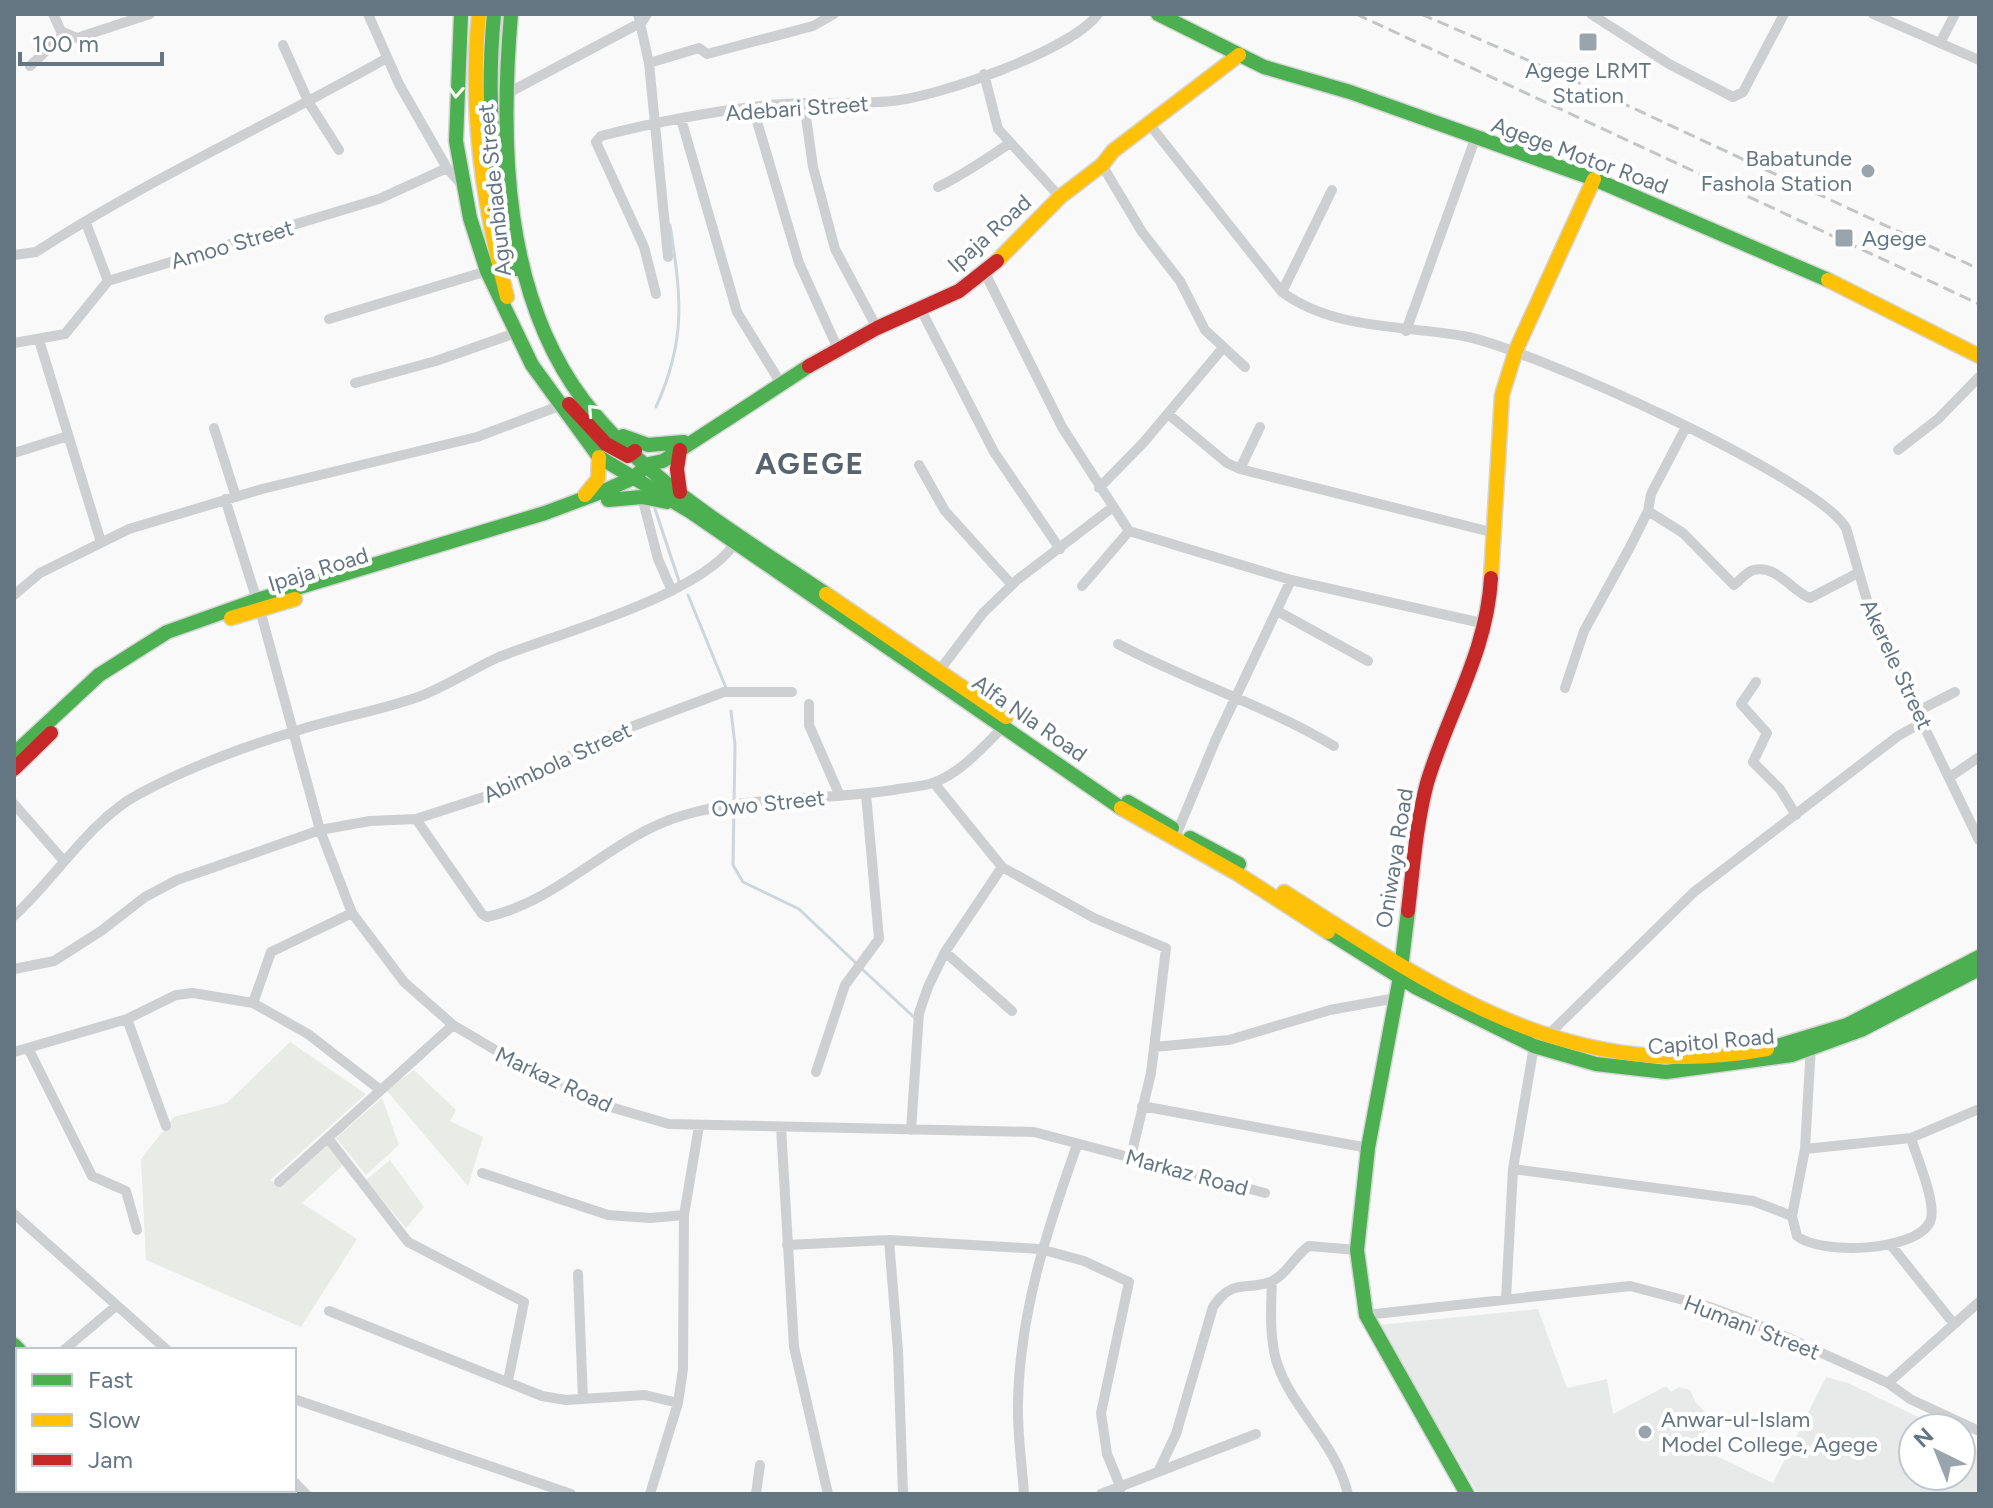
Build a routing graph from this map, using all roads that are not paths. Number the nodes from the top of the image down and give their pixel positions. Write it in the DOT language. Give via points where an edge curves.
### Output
graph roads {
  1 [pos="53,14"];
  2 [pos="150,14"];
  3 [pos="368,14"];
  4 [pos="461,14"];
  5 [pos="479,14"];
  6 [pos="494,14"];
  7 [pos="511,14"];
  8 [pos="834,14"];
  9 [pos="1098,14"];
  10 [pos="1158,14"];
  11 [pos="1591,14"];
  12 [pos="1784,14"];
  13 [pos="1873,14"];
  14 [pos="1955,14"];
  15 [pos="642,17"];
  16 [pos="65,33"];
  17 [pos="1940,43"];
  18 [pos="283,45"];
  19 [pos="1239,55"];
  20 [pos="387,58"];
  21 [pos="1979,60"];
  22 [pos="649,63"];
  23 [pos="30,66"];
  24 [pos="984,74"];
  25 [pos="506,94"];
  26 [pos="309,103"];
  27 [pos="804,103"];
  28 [pos="753,108"];
  29 [pos="681,119"];
  30 [pos="656,122"];
  31 [pos="1150,125"];
  32 [pos="1475,139"];
  33 [pos="1010,143"];
  34 [pos="339,150"];
  35 [pos="1102,165"];
  36 [pos="447,168"];
  37 [pos="1594,179"];
  38 [pos="461,184"];
  39 [pos="938,187"];
  40 [pos="1332,190"];
  41 [pos="1060,197"];
  42 [pos="86,223"];
  43 [pos="14,255"];
  44 [pos="668,257"];
  45 [pos="983,269"];
  46 [pos="487,271"];
  47 [pos="108,281"];
  48 [pos="1282,292"];
  49 [pos="656,294"];
  50 [pos="920,308"];
  51 [pos="533,309"];
  52 [pos="511,317"];
  53 [pos="329,319"];
  54 [pos="877,328"];
  55 [pos="1406,331"];
  56 [pos="518,332"];
  57 [pos="39,340"];
  58 [pos="14,343"];
  59 [pos="838,349"];
  60 [pos="1222,349"];
  61 [pos="1516,350"];
  62 [pos="1979,356"];
  63 [pos="1245,367"];
  64 [pos="1979,377"];
  65 [pos="780,382"];
  66 [pos="355,383"];
  67 [pos="559,406"];
  68 [pos="1168,414"];
  69 [pos="1260,427"];
  70 [pos="1686,427"];
  71 [pos="214,428"];
  72 [pos="615,432"];
  73 [pos="68,436"];
  74 [pos="700,436"];
  75 [pos="680,450"];
  76 [pos="1898,450"];
  77 [pos="635,451"];
  78 [pos="14,453"];
  79 [pos="599,457"];
  80 [pos="656,465"];
  81 [pos="919,465"];
  82 [pos="1240,469"];
  83 [pos="639,486"];
  84 [pos="1099,488"];
  85 [pos="680,492"];
  86 [pos="231,498"];
  87 [pos="569,504"];
  88 [pos="1113,507"];
  89 [pos="1648,511"];
  90 [pos="1129,531"];
  91 [pos="1495,533"];
  92 [pos="737,540"];
  93 [pos="101,542"];
  94 [pos="1060,549"];
  95 [pos="1858,573"];
  96 [pos="1291,580"];
  97 [pos="1012,585"];
  98 [pos="1082,586"];
  99 [pos="672,591"];
  100 [pos="14,595"];
  101 [pos="258,605"];
  102 [pos="1279,612"];
  103 [pos="1486,624"];
  104 [pos="1118,644"];
  105 [pos="1368,661"];
  106 [pos="123,662"];
  107 [pos="939,671"];
  108 [pos="1756,682"];
  109 [pos="1565,688"];
  110 [pos="792,692"];
  111 [pos="1955,692"];
  112 [pos="1238,696"];
  113 [pos="809,704"];
  114 [pos="1918,711"];
  115 [pos="1923,722"];
  116 [pos="1007,723"];
  117 [pos="294,731"];
  118 [pos="1334,746"];
  119 [pos="14,754"];
  120 [pos="1979,757"];
  121 [pos="14,769"];
  122 [pos="1950,777"];
  123 [pos="934,783"];
  124 [pos="866,794"];
  125 [pos="840,796"];
  126 [pos="14,804"];
  127 [pos="1796,815"];
  128 [pos="416,819"];
  129 [pos="320,830"];
  130 [pos="1177,836"];
  131 [pos="1979,840"];
  132 [pos="63,860"];
  133 [pos="1002,867"];
  134 [pos="352,913"];
  135 [pos="14,916"];
  136 [pos="945,952"];
  137 [pos="1979,957"];
  138 [pos="14,969"];
  139 [pos="1979,969"];
  140 [pos="1401,971"];
  141 [pos="1396,998"];
  142 [pos="253,1003"];
  143 [pos="1012,1011"];
  144 [pos="127,1019"];
  145 [pos="453,1025"];
  146 [pos="1539,1042"];
  147 [pos="1811,1044"];
  148 [pos="1154,1047"];
  149 [pos="29,1050"];
  150 [pos="14,1052"];
  151 [pos="816,1072"];
  152 [pos="379,1089"];
  153 [pos="1142,1106"];
  154 [pos="1979,1109"];
  155 [pos="166,1126"];
  156 [pos="699,1126"];
  157 [pos="781,1127"];
  158 [pos="911,1130"];
  159 [pos="328,1138"];
  160 [pos="1911,1138"];
  161 [pos="1077,1145"];
  162 [pos="1368,1148"];
  163 [pos="1805,1149"];
  164 [pos="1131,1156"];
  165 [pos="1513,1169"];
  166 [pos="482,1173"];
  167 [pos="279,1182"];
  168 [pos="1265,1193"];
  169 [pos="14,1214"];
  170 [pos="684,1215"];
  171 [pos="1792,1216"];
  172 [pos="137,1230"];
  173 [pos="889,1240"];
  174 [pos="1890,1244"];
  175 [pos="787,1245"];
  176 [pos="1040,1249"];
  177 [pos="1357,1250"];
  178 [pos="578,1274"];
  179 [pos="1272,1282"];
  180 [pos="1506,1299"];
  181 [pos="1979,1302"];
  182 [pos="116,1306"];
  183 [pos="329,1311"];
  184 [pos="1366,1315"];
  185 [pos="1954,1324"];
  186 [pos="66,1348"];
  187 [pos="165,1348"];
  188 [pos="508,1381"];
  189 [pos="1888,1383"];
  190 [pos="583,1399"];
  191 [pos="296,1400"];
  192 [pos="678,1403"];
  193 [pos="1979,1431"];
  194 [pos="1256,1434"];
  195 [pos="760,1465"];
  196 [pos="1159,1470"];
  197 [pos="1121,1488"];
  198 [pos="568,1494"];
  199 [pos="650,1494"];
  200 [pos="756,1494"];
  201 [pos="828,1494"];
  202 [pos="903,1494"];
  203 [pos="1024,1494"];
  204 [pos="1101,1494"];
  205 [pos="1348,1494"];
  206 [pos="1467,1494"];
  1 -- 16 [label="street"];
  2 -- 16 [label="street" via="77,38"];
  3 -- 20 [label="street"];
  4 -- 38 [label="main road, Agunbiade Street, one-way" via="455,109"];
  5 -- 52 [label="main road" via="474,68 484,194"];
  6 -- 51 [label="main road" via="489,75 495,178 509,247"];
  7 -- 25 [label="main road, Agunbiade Street"];
  8 -- 22 [label="street" via="813,26"];
  9 -- 24 [label="street, Adebari Street" via="1072,38"];
  10 -- 19 [label="main road, Agege Motor Road"];
  11 -- 12 [label="street" via="1733,97 1743,92"];
  13 -- 17 [label="street"];
  14 -- 17 [label="street"];
  15 -- 22 [label="street"];
  15 -- 25 [label="street"];
  16 -- 23 [label="street"];
  17 -- 21 [label="street"];
  18 -- 26 [label="street"];
  19 -- 31 [label="main road, Ipaja Road"];
  19 -- 32 [label="main road, Agege Motor Road"];
  20 -- 26 [label="street"];
  20 -- 36 [label="street"];
  22 -- 30 [label="street"];
  24 -- 27 [label="street, Adebari Street" via="895,101"];
  24 -- 33 [label="street" via="998,129"];
  25 -- 51 [label="main road, Agunbiade Street" via="520,252"];
  26 -- 34 [label="street"];
  26 -- 42 [label="street" via="205,154"];
  27 -- 28 [label="street, Adebari Street"];
  27 -- 54 [label="street" via="816,180 835,249"];
  28 -- 29 [label="street, Adebari Street"];
  28 -- 59 [label="street" via="799,263"];
  29 -- 30 [label="street, Adebari Street"];
  29 -- 65 [label="street" via="737,312"];
  30 -- 44 [label="street"];
  30 -- 49 [label="street, Adebari Street" via="601,136 596,142 644,247"];
  31 -- 35 [label="main road, Ipaja Road"];
  31 -- 48 [label="street"];
  32 -- 37 [label="main road, Agege Motor Road"];
  32 -- 55 [label="street"];
  33 -- 39 [label="street" via="974,170"];
  33 -- 41 [label="street"];
  35 -- 41 [label="main road, Ipaja Road"];
  35 -- 60 [label="street"];
  36 -- 38 [label="street"];
  36 -- 47 [label="street, Amoo Street" via="379,199"];
  37 -- 61 [label="main road, Oniwaya Road"];
  37 -- 62 [label="main road, Agege Motor Road" via="1803,267"];
  38 -- 46 [label="main road, Agunbiade Street"];
  40 -- 48 [label="street"];
  41 -- 45 [label="main road, Ipaja Road" via="1005,255"];
  42 -- 43 [label="street" via="36,252"];
  42 -- 47 [label="street"];
  45 -- 50 [label="main road, Ipaja Road" via="959,291"];
  45 -- 84 [label="street" via="1062,427"];
  46 -- 52 [label="main road, Agunbiade Street"];
  46 -- 53 [label="street"];
  47 -- 57 [label="street" via="65,334"];
  48 -- 55 [label="street, Akerele Street" via="1309,310"];
  50 -- 54 [label="main road, Ipaja Road"];
  50 -- 94 [label="street" via="994,452"];
  72 -- 51 [label="main road, Agunbiade Street, one-way" via="570,382"];
  52 -- 56 [label="main road, Agunbiade Street"];
  54 -- 59 [label="main road, Ipaja Road"];
  55 -- 61 [label="street, Akerele Street" via="1462,336"];
  56 -- 66 [label="street"];
  56 -- 67 [label="main road, Agunbiade Street"];
  56 -- 77 [label="main road" via="574,411 606,444 628,456"];
  57 -- 58 [label="street"];
  57 -- 73 [label="street"];
  59 -- 65 [label="main road, Ipaja Road"];
  60 -- 63 [label="street"];
  60 -- 68 [label="street"];
  61 -- 70 [label="street, Akerele Street"];
  61 -- 91 [label="main road, Oniwaya Road" via="1498,415"];
  64 -- 76 [label="street"];
  65 -- 74 [label="main road, Ipaja Road"];
  67 -- 79 [label="main road, Agunbiade Street"];
  67 -- 86 [label="street" via="477,437"];
  68 -- 82 [label="street"];
  68 -- 84 [label="street"];
  69 -- 82 [label="street"];
  70 -- 89 [label="street" via="1651,494"];
  70 -- 95 [label="street, Akerele Street" via="1839,515"];
  71 -- 86 [label="street, Markaz Road"];
  72 -- 74 [label="main road" via="648,445 674,445"];
  72 -- 77 [label="main road, Agunbiade Street"];
  73 -- 78 [label="street"];
  73 -- 93 [label="street"];
  74 -- 75 [label="main road, Ipaja Road"];
  75 -- 80 [label="main road, Ipaja Road"];
  75 -- 85 [label="main road"];
  77 -- 80 [label="main road, Agunbiade Street"];
  79 -- 83 [label="main road, Agunbiade Street"];
  79 -- 87 [label="main road" via="594,487"];
  80 -- 83 [label="main road, Ipaja Road"];
  80 -- 85 [label="main road, Alfa Nla Road"];
  81 -- 97 [label="street" via="945,511"];
  82 -- 91 [label="street"];
  83 -- 87 [label="main road, Ipaja Road"];
  83 -- 92 [label="main road, Alfa Nla Road"];
  83 -- 99 [label="street"];
  83 -- 101 [label="main road, Ipaja Road" via="608,500"];
  84 -- 88 [label="street"];
  85 -- 92 [label="main road, Alfa Nla Road"];
  86 -- 93 [label="street"];
  86 -- 101 [label="street, Markaz Road"];
  87 -- 101 [label="main road, Ipaja Road"];
  88 -- 90 [label="street"];
  88 -- 94 [label="street"];
  89 -- 95 [label="street" via="1683,533 1734,585 1745,574 1763,570 1810,598"];
  89 -- 109 [label="street" via="1584,631"];
  90 -- 96 [label="street"];
  90 -- 98 [label="street"];
  91 -- 103 [label="main road, Oniwaya Road"];
  92 -- 99 [label="street" via="694,579"];
  92 -- 107 [label="main road, Alfa Nla Road"];
  92 -- 116 [label="main road, Alfa Nla Road"];
  93 -- 100 [label="street" via="40,573"];
  94 -- 97 [label="street"];
  95 -- 114 [label="street, Akerele Street" via="1873,621"];
  96 -- 102 [label="street"];
  96 -- 103 [label="street"];
  97 -- 107 [label="street"];
  99 -- 117 [label="street" via="501,657 418,697"];
  101 -- 106 [label="main road, Ipaja Road" via="167,632"];
  101 -- 117 [label="street, Markaz Road"];
  102 -- 105 [label="street"];
  102 -- 112 [label="street"];
  103 -- 140 [label="main road, Oniwaya Road" via="1425,793"];
  104 -- 112 [label="street"];
  106 -- 119 [label="main road, Ipaja Road" via="81,691"];
  106 -- 121 [label="main road, Ipaja Road"];
  107 -- 116 [label="main road, Alfa Nla Road"];
  108 -- 127 [label="street" via="1741,704 1767,733 1753,762"];
  110 -- 128 [label="street, Abimbola Street" via="724,692 620,731 496,793"];
  111 -- 114 [label="street"];
  112 -- 118 [label="street"];
  112 -- 130 [label="street"];
  113 -- 125 [label="street" via="809,725"];
  114 -- 115 [label="street, Akerele Street"];
  115 -- 122 [label="street, Akerele Street"];
  115 -- 127 [label="street"];
  116 -- 123 [label="street, Owo Street"];
  116 -- 130 [label="main road, Alfa Nla Road"];
  117 -- 129 [label="street, Markaz Road"];
  117 -- 132 [label="street" via="136,795"];
  120 -- 122 [label="street"];
  122 -- 131 [label="street, Akerele Street"];
  123 -- 124 [label="street, Owo Street"];
  123 -- 133 [label="street"];
  124 -- 125 [label="street, Owo Street"];
  124 -- 151 [label="street" via="879,939 845,985"];
  125 -- 128 [label="street, Owo Street" via="724,804 644,829 571,881 494,915 482,914"];
  126 -- 132 [label="street"];
  127 -- 146 [label="street" via="1694,892"];
  128 -- 129 [label="street, Abimbola Street"];
  129 -- 134 [label="street, Markaz Road"];
  129 -- 138 [label="street, Abimbola Street" via="177,880 54,961"];
  130 -- 140 [label="main road, Alfa Nla Road"];
  132 -- 135 [label="street"];
  133 -- 136 [label="street"];
  133 -- 148 [label="street" via="1094,918 1164,946"];
  134 -- 142 [label="street" via="271,952"];
  134 -- 145 [label="street, Markaz Road" via="404,982"];
  136 -- 143 [label="street"];
  136 -- 158 [label="street" via="919,1013"];
  137 -- 147 [label="main road, Capitol Road"];
  139 -- 147 [label="main road, Capitol Road" via="1861,1030"];
  140 -- 141 [label="main road, Oniwaya Road"];
  140 -- 146 [label="main road, Capitol Road"];
  141 -- 148 [label="street" via="1354,1004 1229,1040"];
  141 -- 162 [label="main road, Oniwaya Road"];
  142 -- 144 [label="street" via="176,995"];
  142 -- 152 [label="street" via="308,1034"];
  144 -- 149 [label="street"];
  144 -- 155 [label="street"];
  145 -- 152 [label="street"];
  145 -- 156 [label="street, Markaz Road" via="541,1077 607,1106 669,1124"];
  146 -- 147 [label="main road, Capitol Road" via="1596,1064 1666,1072 1765,1061"];
  146 -- 165 [label="street"];
  147 -- 163 [label="street"];
  148 -- 153 [label="street"];
  149 -- 150 [label="street"];
  149 -- 172 [label="street" via="92,1176 126,1191"];
  152 -- 159 [label="street"];
  153 -- 162 [label="street"];
  153 -- 164 [label="street"];
  154 -- 160 [label="street"];
  156 -- 157 [label="street, Markaz Road"];
  156 -- 170 [label="street"];
  157 -- 158 [label="street, Markaz Road"];
  157 -- 175 [label="street"];
  158 -- 161 [label="street, Markaz Road" via="1034,1132"];
  159 -- 167 [label="street"];
  159 -- 188 [label="street" via="408,1242 524,1302"];
  160 -- 163 [label="street"];
  160 -- 174 [label="street" via="1931,1219 1912,1236"];
  161 -- 164 [label="street, Markaz Road"];
  161 -- 176 [label="street"];
  162 -- 177 [label="main road, Oniwaya Road"];
  163 -- 171 [label="street"];
  164 -- 168 [label="street, Markaz Road"];
  165 -- 171 [label="street" via="1753,1201"];
  165 -- 180 [label="street"];
  166 -- 170 [label="street" via="608,1215"];
  169 -- 182 [label="street"];
  170 -- 192 [label="street" via="685,1329"];
  171 -- 174 [label="street" via="1797,1236 1811,1244"];
  173 -- 175 [label="street"];
  173 -- 176 [label="street"];
  173 -- 202 [label="street"];
  174 -- 185 [label="street"];
  175 -- 201 [label="street" via="799,1379"];
  176 -- 197 [label="street" via="1084,1261 1129,1282 1101,1413 1107,1454"];
  176 -- 203 [label="street" via="1027,1301 1017,1404"];
  177 -- 179 [label="street" via="1309,1246"];
  177 -- 184 [label="main road, Oniwaya Road"];
  178 -- 190 [label="street"];
  179 -- 196 [label="street" via="1228,1290 1213,1307 1176,1434"];
  179 -- 205 [label="street" via="1277,1362 1342,1470"];
  180 -- 184 [label="street, Humani Street"];
  180 -- 189 [label="street, Humani Street" via="1615,1286 1643,1289 1710,1307"];
  181 -- 185 [label="street"];
  182 -- 186 [label="street"];
  182 -- 187 [label="street"];
  183 -- 188 [label="street"];
  184 -- 206 [label="main road, Oniwaya Road"];
  185 -- 189 [label="street"];
  188 -- 190 [label="street" via="542,1396"];
  189 -- 193 [label="street, Humani Street"];
  190 -- 192 [label="street" via="645,1395"];
  191 -- 198 [label="street"];
  192 -- 199 [label="street"];
  194 -- 196 [label="street"];
  195 -- 200 [label="street"];
  196 -- 197 [label="street"];
  197 -- 204 [label="street"];
}
